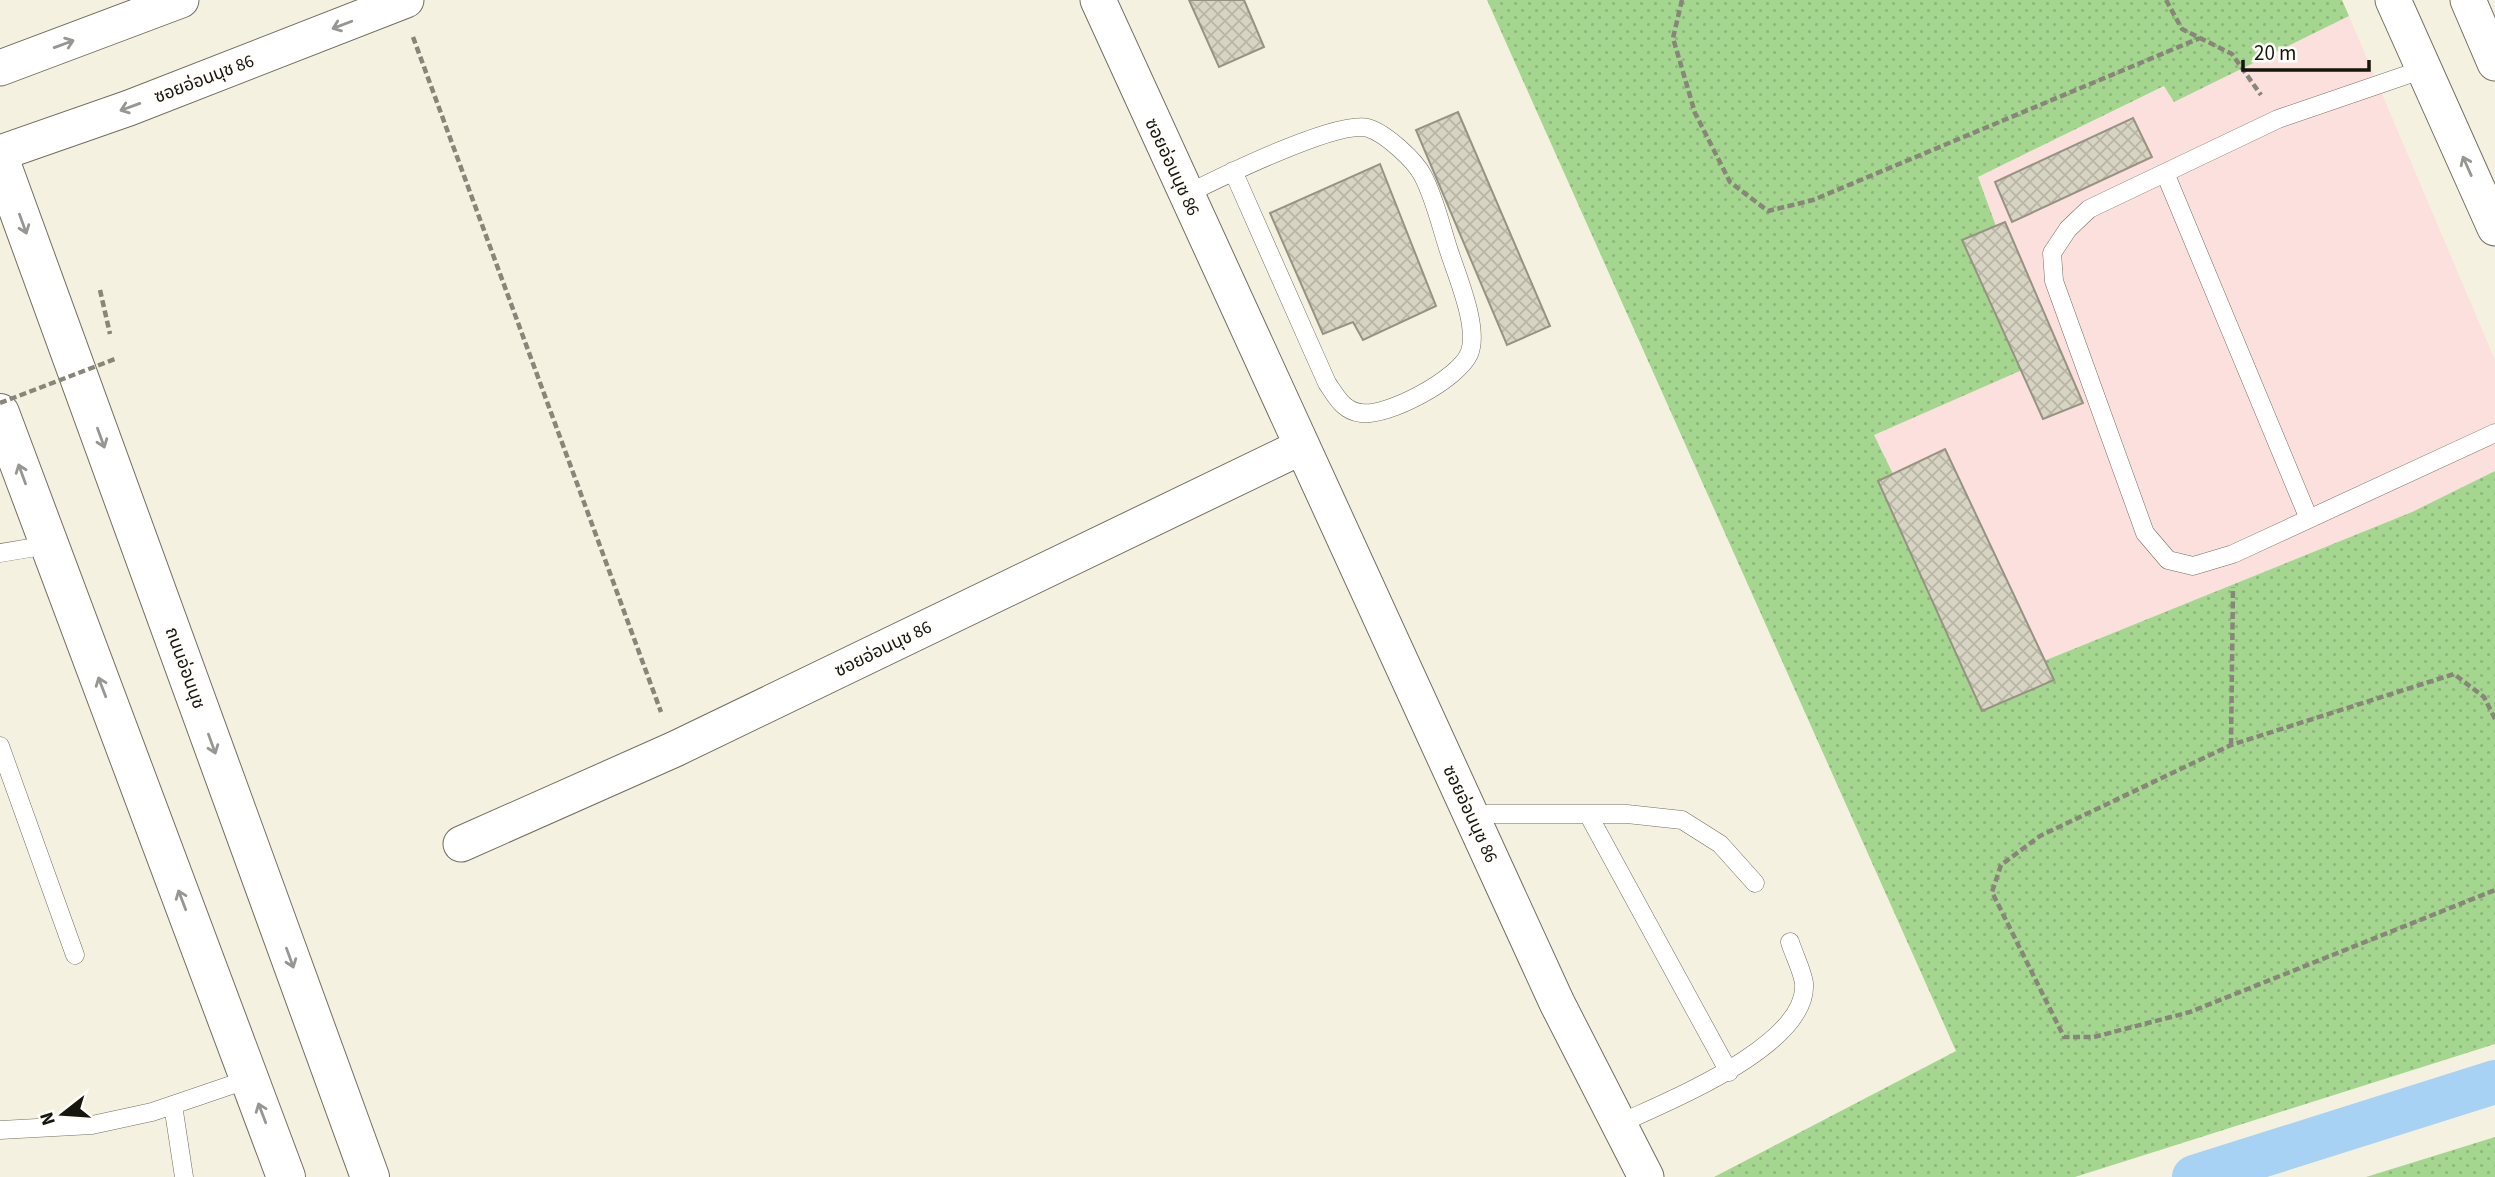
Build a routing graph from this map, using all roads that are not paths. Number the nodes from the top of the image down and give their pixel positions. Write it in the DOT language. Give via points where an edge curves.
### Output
graph roads {
  1 [pos="181,0"];
  2 [pos="1098,0"];
  3 [pos="2393,0"];
  4 [pos="2468,0"];
  5 [pos="409,16"];
  6 [pos="2495,63"];
  7 [pos="0,68"];
  8 [pos="2424,69"];
  9 [pos="0,153"];
  10 [pos="0,160"];
  11 [pos="1233,172"];
  12 [pos="2165,173"];
  13 [pos="1185,195"];
  14 [pos="2495,228"];
  15 [pos="0,413"];
  16 [pos="2495,433"];
  17 [pos="1301,447"];
  18 [pos="2309,520"];
  19 [pos="48,545"];
  20 [pos="0,553"];
  21 [pos="0,746"];
  22 [pos="1470,814"];
  23 [pos="1589,816"];
  24 [pos="461,844"];
  25 [pos="1755,883"];
  26 [pos="1790,943"];
  27 [pos="75,955"];
  28 [pos="1729,1072"];
  29 [pos="249,1079"];
  30 [pos="173,1105"];
  31 [pos="1619,1124"];
  32 [pos="0,1130"];
  33 [pos="184,1177"];
  34 [pos="286,1177"];
  35 [pos="370,1177"];
  36 [pos="1646,1177"];
  7 -- 1 [label="street, one-way"];
  2 -- 13 [label="street, ซอยอ่อนนุช 86"];
  3 -- 8 [label="street"];
  4 -- 6 [label="street"];
  5 -- 9 [label="street, ซอยอ่อนนุช 86, one-way"];
  8 -- 12 [label="lane" via="2278,119"];
  14 -- 8 [label="street, one-way"];
  10 -- 35 [label="main road, ถนนอ่อนนุช, one-way"];
  11 -- 11 [label="lane" via="1327,383 1342,406 1361,413 1387,409 1453,375 1470,352 1471,319 1423,174 1394,143 1366,127 1330,131"];
  11 -- 13 [label="lane"];
  12 -- 18 [label="lane"];
  12 -- 18 [label="lane" via="2089,209 2052,253 2054,281 2146,533 2168,560 2193,566 2233,554"];
  13 -- 17 [label="street, ซอยอ่อนนุช 86"];
  19 -- 15 [label="main road, one-way"];
  16 -- 18 [label="lane"];
  17 -- 22 [label="street, ซอยอ่อนนุช 86"];
  17 -- 24 [label="street, ซอยอ่อนนุช 86" via="675,749"];
  19 -- 20 [label="lane"];
  29 -- 19 [label="main road, one-way"];
  21 -- 27 [label="lane"];
  22 -- 23 [label="lane"];
  22 -- 31 [label="street, ซอยอ่อนนุช 86"];
  23 -- 25 [label="lane" via="1627,814 1682,820 1720,844"];
  23 -- 28 [label="lane"];
  26 -- 28 [label="lane" via="1804,984 1800,1006 1780,1033"];
  28 -- 31 [label="lane"];
  29 -- 30 [label="lane"];
  34 -- 29 [label="main road, one-way"];
  30 -- 32 [label="lane" via="92,1125"];
  30 -- 33 [label="lane"];
  31 -- 36 [label="street, ซอยอ่อนนุช 86"];
}
